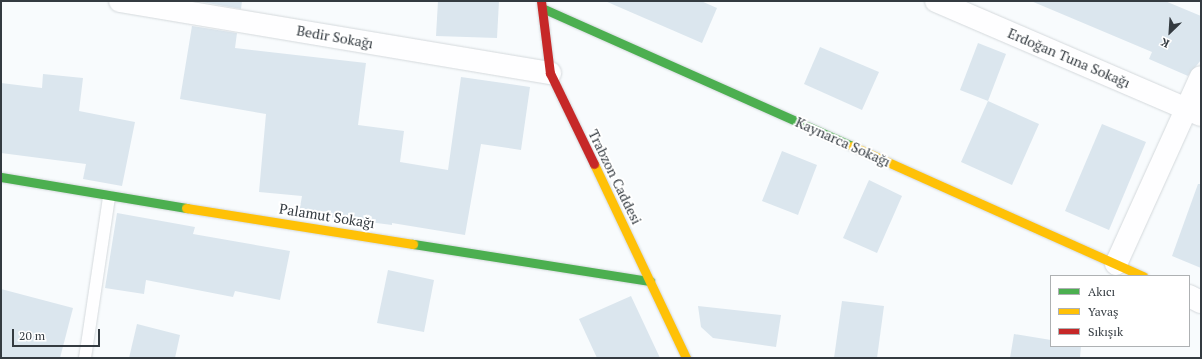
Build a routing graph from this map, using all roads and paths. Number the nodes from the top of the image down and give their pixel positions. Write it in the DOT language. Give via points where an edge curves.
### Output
graph roads {
  1 [pos="120,1"];
  2 [pos="936,1"];
  3 [pos="156,4"];
  4 [pos="542,4"];
  5 [pos="550,73"];
  6 [pos="1201,77"];
  7 [pos="1194,112"];
  8 [pos="1,177"];
  9 [pos="109,196"];
  10 [pos="1116,264"];
  11 [pos="1141,275"];
  12 [pos="650,281"];
  13 [pos="1190,296"];
  14 [pos="1201,302"];
  15 [pos="85,358"];
  16 [pos="686,358"];
  1 -- 3 [label="street, Bedir Sokağı"];
  2 -- 7 [label="street, Erdoğan Tuna Sokağı"];
  3 -- 5 [label="street, Bedir Sokağı"];
  4 -- 5 [label="street, Trabzon Caddesi"];
  4 -- 10 [label="street, Kaynarca Sokağı"];
  5 -- 12 [label="street, Trabzon Caddesi"];
  6 -- 7 [label="street"];
  7 -- 10 [label="street"];
  8 -- 9 [label="street, Palamut Sokağı"];
  9 -- 12 [label="street, Palamut Sokağı"];
  9 -- 15 [label="lane"];
  10 -- 11 [label="street, Kaynarca Sokağı"];
  12 -- 16 [label="street, Trabzon Caddesi"];
  13 -- 14 [label="street"];
}
